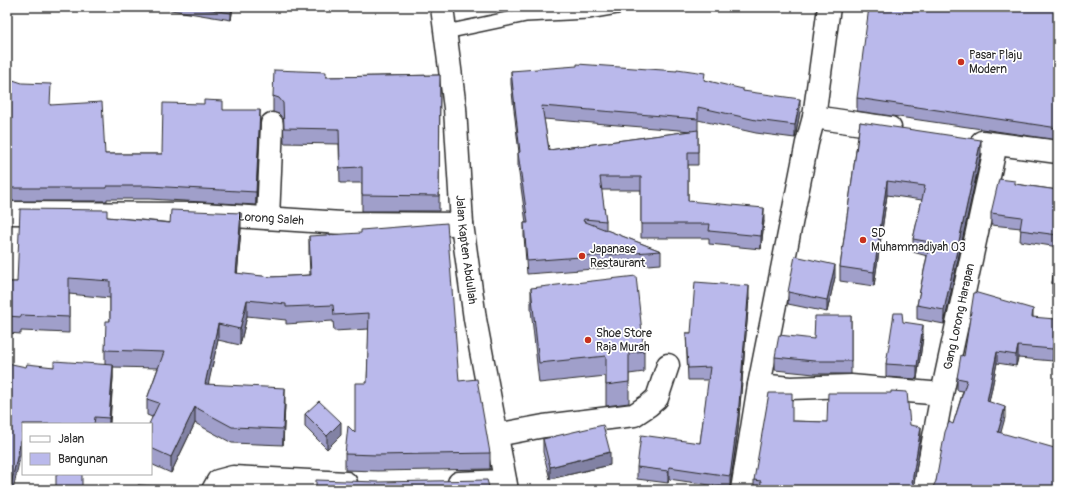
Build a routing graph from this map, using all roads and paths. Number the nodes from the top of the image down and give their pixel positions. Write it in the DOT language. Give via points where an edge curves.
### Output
graph roads {
  1 [pos="442,7"];
  2 [pos="617,7"];
  3 [pos="829,7"];
  4 [pos="446,32"];
  5 [pos="814,117"];
  6 [pos="272,124"];
  7 [pos="909,131"];
  8 [pos="964,139"];
  9 [pos="996,144"];
  10 [pos="1058,152"];
  11 [pos="7,214"];
  12 [pos="268,218"];
  13 [pos="462,224"];
  14 [pos="668,365"];
  15 [pos="759,385"];
  16 [pos="942,394"];
  17 [pos="496,434"];
  18 [pos="440,483"];
  19 [pos="369,484"];
  20 [pos="506,486"];
  21 [pos="213,490"];
  22 [pos="742,490"];
  23 [pos="924,490"];
  1 -- 4 [label="street, Jalan Kapten Abdullah"];
  2 -- 4 [label="lane" via="588,12 526,15"];
  3 -- 5 [label="street"];
  4 -- 13 [label="street, Jalan Kapten Abdullah" via="455,108"];
  5 -- 7 [label="street"];
  5 -- 15 [label="street"];
  6 -- 12 [label="street"];
  8 -- 9 [label="street"];
  9 -- 10 [label="street"];
  9 -- 16 [label="street, Gang Lorong Harapan"];
  11 -- 12 [label="street, Lorong Saleh" via="202,214"];
  12 -- 13 [label="street, Lorong Saleh" via="342,223"];
  13 -- 17 [label="street, Jalan Kapten Abdullah" via="475,319"];
  14 -- 17 [label="street" via="657,398 634,415"];
  15 -- 16 [label="street" via="790,388 857,386"];
  15 -- 22 [label="street"];
  16 -- 23 [label="street, Gang Lorong Harapan"];
  17 -- 20 [label="street, Jalan Kapten Abdullah"];
  18 -- 20 [label="street"];
  19 -- 21 [label="street" via="234,477 218,481"];
}
